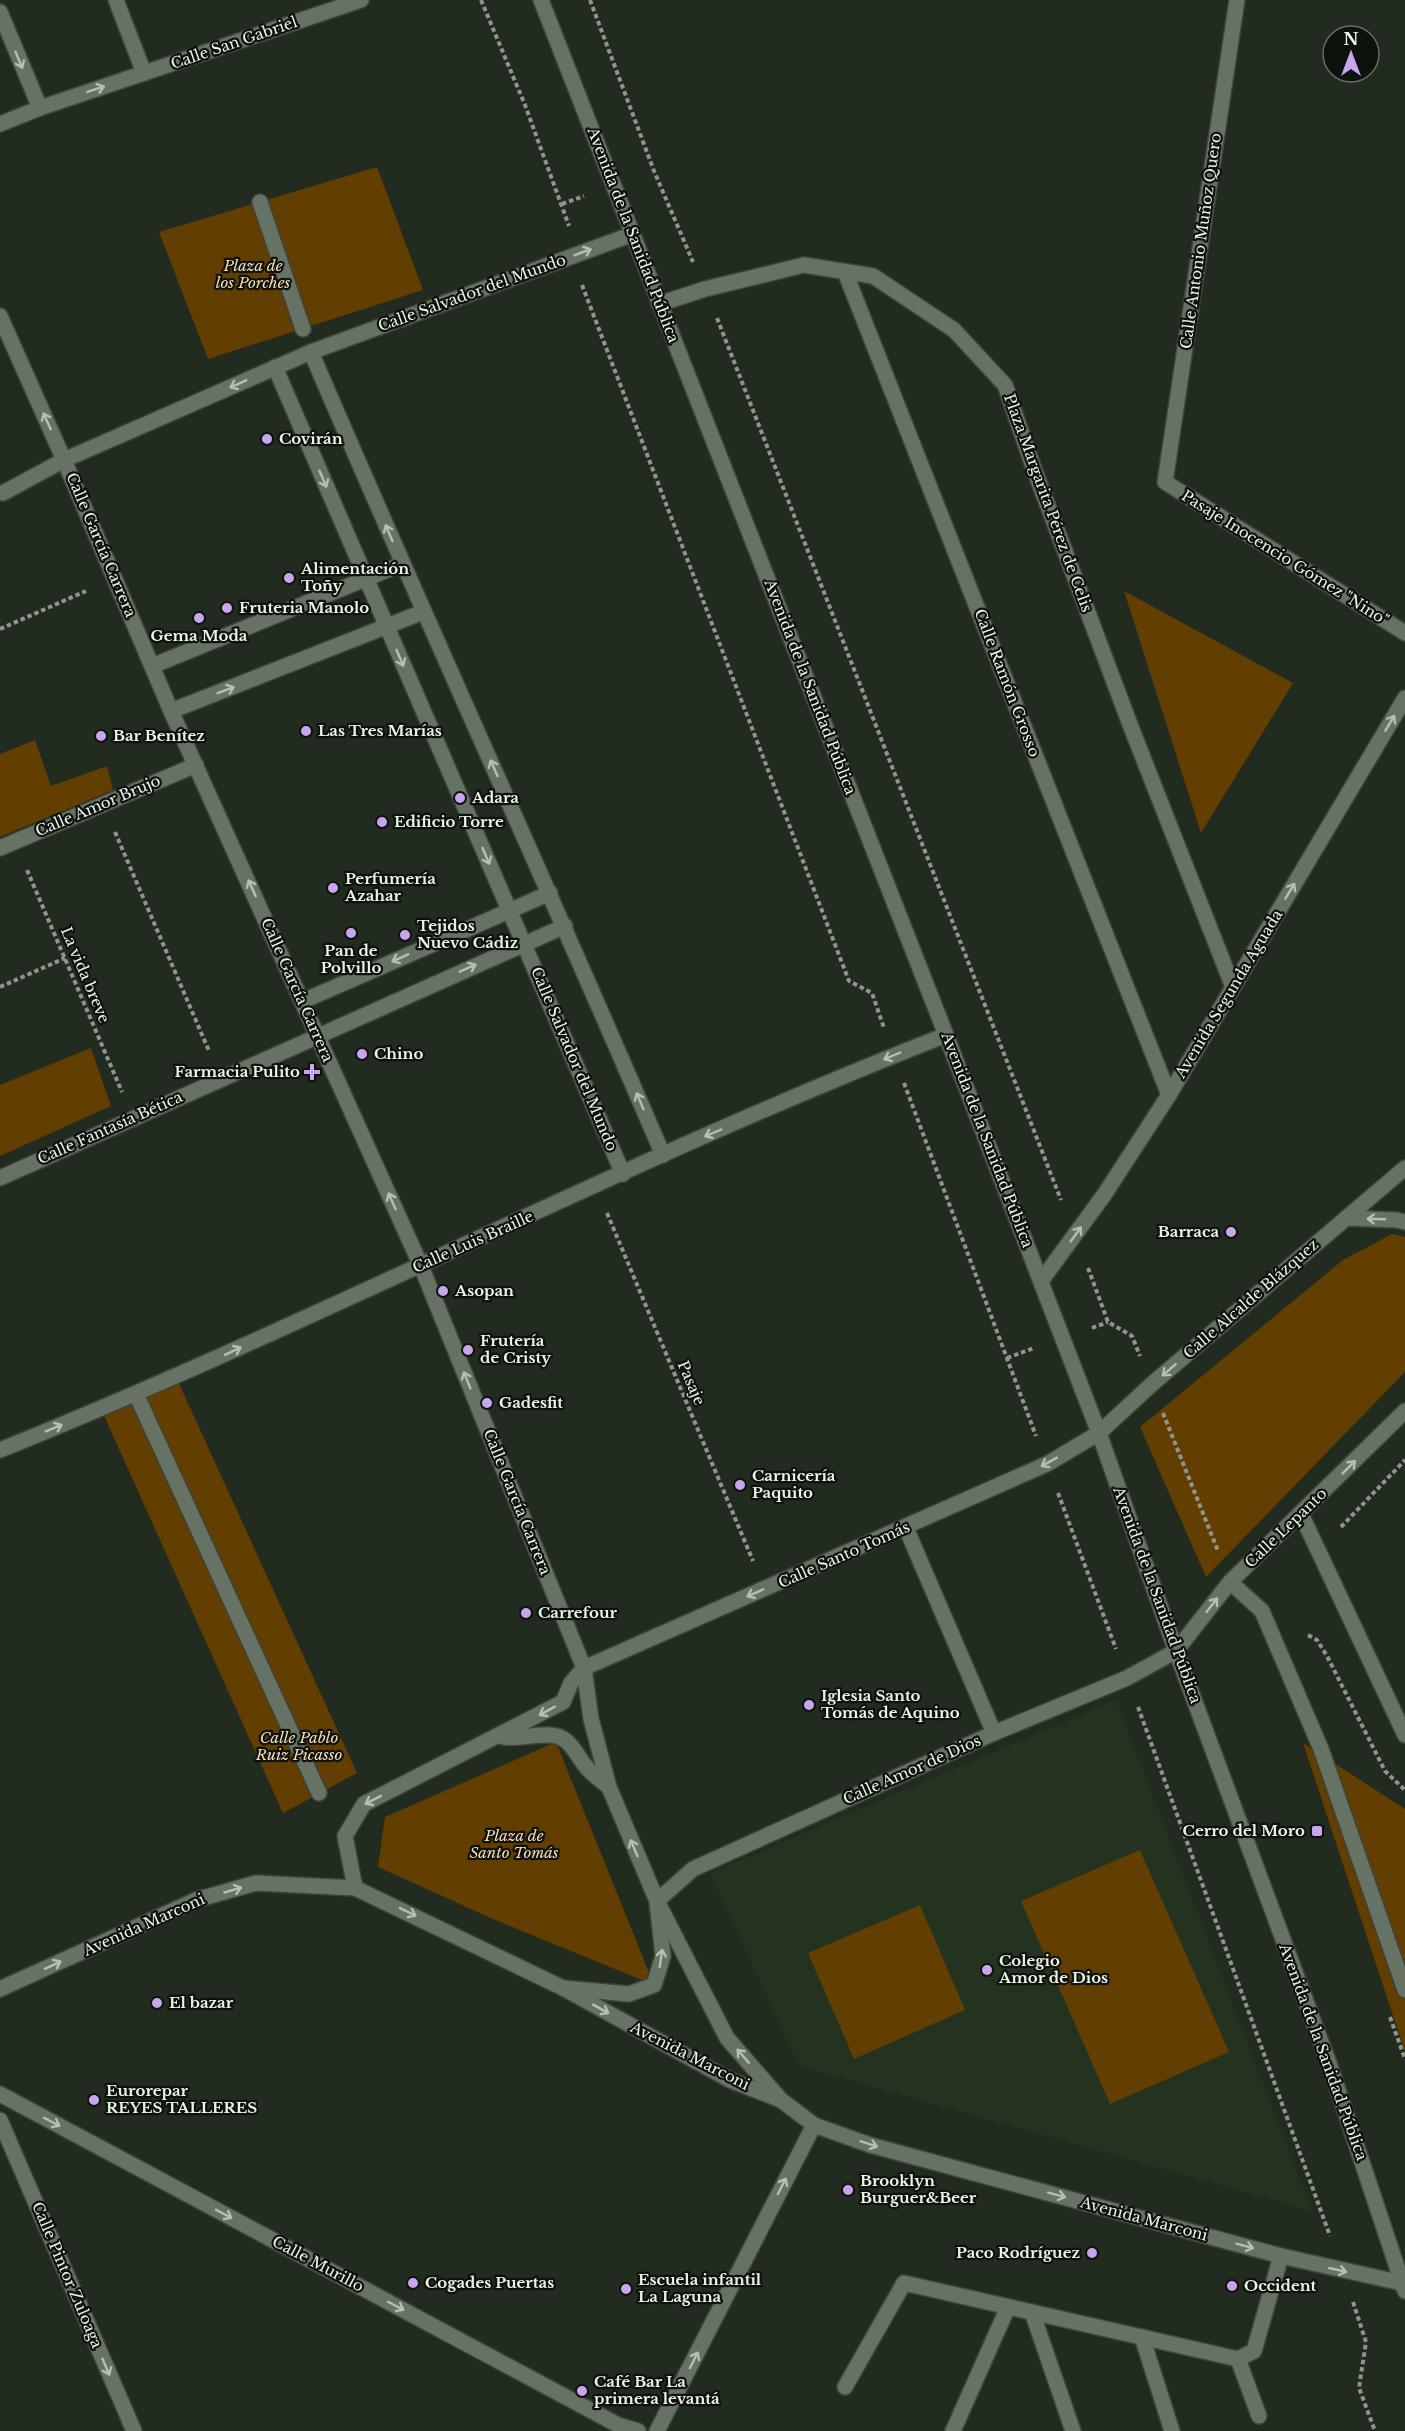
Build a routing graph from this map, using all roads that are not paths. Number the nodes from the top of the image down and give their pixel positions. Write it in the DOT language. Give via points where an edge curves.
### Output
graph roads {
  1 [pos="116,0"];
  2 [pos="360,0"];
  3 [pos="541,0"];
  4 [pos="1237,0"];
  5 [pos="322,6"];
  6 [pos="0,12"];
  7 [pos="144,73"];
  8 [pos="40,108"];
  9 [pos="0,124"];
  10 [pos="260,202"];
  11 [pos="633,234"];
  12 [pos="846,272"];
  13 [pos="659,304"];
  14 [pos="0,316"];
  15 [pos="303,329"];
  16 [pos="311,352"];
  17 [pos="275,367"];
  18 [pos="64,460"];
  19 [pos="1165,482"];
  20 [pos="3,493"];
  21 [pos="402,564"];
  22 [pos="366,579"];
  23 [pos="423,612"];
  24 [pos="387,626"];
  25 [pos="1405,633"];
  26 [pos="152,666"];
  27 [pos="1405,698"];
  28 [pos="171,711"];
  29 [pos="196,765"];
  30 [pos="0,848"];
  31 [pos="550,893"];
  32 [pos="509,910"];
  33 [pos="565,926"];
  34 [pos="524,944"];
  35 [pos="1233,987"];
  36 [pos="303,1001"];
  37 [pos="318,1035"];
  38 [pos="946,1035"];
  39 [pos="1169,1095"];
  40 [pos="663,1155"];
  41 [pos="1405,1168"];
  42 [pos="623,1174"];
  43 [pos="0,1178"];
  44 [pos="1346,1218"];
  45 [pos="1405,1222"];
  46 [pos="421,1266"];
  47 [pos="1041,1281"];
  48 [pos="136,1394"];
  49 [pos="1405,1411"];
  50 [pos="1099,1432"];
  51 [pos="0,1450"];
  52 [pos="1301,1515"];
  53 [pos="906,1528"];
  54 [pos="1230,1582"];
  55 [pos="1176,1651"];
  56 [pos="584,1668"];
  57 [pos="994,1733"];
  58 [pos="1405,1735"];
  59 [pos="500,1736"];
  60 [pos="609,1787"];
  61 [pos="319,1793"];
  62 [pos="355,1888"];
  63 [pos="657,1902"];
  64 [pos="563,1988"];
  65 [pos="0,1989"];
  66 [pos="1405,1990"];
  67 [pos="0,2094"];
  68 [pos="781,2100"];
  69 [pos="0,2120"];
  70 [pos="814,2125"];
  71 [pos="1281,2256"];
  72 [pos="1404,2287"];
  73 [pos="1008,2307"];
  74 [pos="1032,2312"];
  75 [pos="1142,2337"];
  76 [pos="1238,2359"];
  77 [pos="846,2387"];
  78 [pos="1259,2416"];
  79 [pos="134,2431"];
  80 [pos="638,2431"];
  81 [pos="657,2431"];
  82 [pos="953,2431"];
  83 [pos="1073,2431"];
  84 [pos="1172,2431"];
  1 -- 7 [label="street"];
  2 -- 5 [label="street, Calle San Gabriel"];
  3 -- 11 [label="street, Avenida de la Sanidad Pública"];
  4 -- 19 [label="street, Calle Antonio Muñoz Quero"];
  5 -- 7 [label="street, Calle San Gabriel"];
  6 -- 8 [label="street, one-way"];
  8 -- 7 [label="street, Calle San Gabriel, one-way"];
  8 -- 9 [label="street, Calle San Gabriel"];
  10 -- 15 [label="street"];
  11 -- 13 [label="street, Avenida de la Sanidad Pública"];
  16 -- 11 [label="street, Calle Salvador del Mundo, one-way"];
  12 -- 13 [label="street, Plaza Margarita Pérez de Celis" via="804,265"];
  12 -- 35 [label="street, Plaza Margarita Pérez de Celis" via="873,276 954,330 1005,385"];
  12 -- 39 [label="street, Calle Ramón Grosso"];
  13 -- 38 [label="street, Avenida de la Sanidad Pública"];
  18 -- 14 [label="street, Calle García Carrera, one-way"];
  16 -- 17 [label="street, Calle Salvador del Mundo"];
  21 -- 16 [label="street, one-way"];
  17 -- 18 [label="street, Calle Salvador del Mundo, one-way"];
  17 -- 22 [label="street, Calle Salvador del Mundo, one-way"];
  18 -- 20 [label="street, Calle Salvador del Mundo"];
  18 -- 26 [label="street, Calle García Carrera"];
  19 -- 25 [label="street, Pasaje Inocencio Gómez \"Nino\""];
  21 -- 22 [label="street"];
  21 -- 23 [label="street"];
  22 -- 24 [label="street, Calle Salvador del Mundo"];
  22 -- 26 [label="street"];
  23 -- 24 [label="street"];
  31 -- 23 [label="street, one-way"];
  28 -- 24 [label="street, one-way"];
  24 -- 32 [label="street, Calle Salvador del Mundo, one-way"];
  26 -- 28 [label="street, Calle García Carrera"];
  35 -- 27 [label="street, Avenida Segunda Aguada, one-way"];
  28 -- 29 [label="street, Calle García Carrera"];
  29 -- 30 [label="street, Calle Amor Brujo"];
  36 -- 29 [label="street, Calle García Carrera, one-way"];
  31 -- 32 [label="street"];
  31 -- 33 [label="street"];
  32 -- 34 [label="street, Calle Salvador del Mundo"];
  32 -- 36 [label="street, one-way"];
  33 -- 34 [label="street"];
  40 -- 33 [label="street, one-way"];
  37 -- 34 [label="street, one-way"];
  34 -- 42 [label="street, Calle Salvador del Mundo"];
  35 -- 39 [label="street, Avenida Segunda Aguada"];
  36 -- 37 [label="street, Calle García Carrera"];
  37 -- 43 [label="street, Calle Fantasía Bética"];
  46 -- 37 [label="street, Calle García Carrera, one-way"];
  38 -- 40 [label="street, Calle Luis Braille, one-way"];
  38 -- 47 [label="street, Avenida de la Sanidad Pública"];
  47 -- 39 [label="street, Avenida Segunda Aguada, one-way"];
  40 -- 42 [label="street, Calle Luis Braille"];
  41 -- 44 [label="street, Calle Alcalde Blázquez"];
  42 -- 46 [label="street, Calle Luis Braille"];
  45 -- 44 [label="street, one-way"];
  44 -- 50 [label="street, Calle Alcalde Blázquez, one-way"];
  48 -- 46 [label="street, Calle Luis Braille, one-way"];
  56 -- 46 [label="street, Calle García Carrera, one-way"];
  47 -- 50 [label="street, Avenida de la Sanidad Pública"];
  51 -- 48 [label="street, Calle Luis Braille, one-way"];
  48 -- 61 [label="street"];
  52 -- 49 [label="street, Calle Lepanto, one-way"];
  50 -- 53 [label="street, Calle Santo Tomás, one-way" via="1047,1464"];
  50 -- 55 [label="street, Avenida de la Sanidad Pública"];
  52 -- 54 [label="street, Calle Lepanto"];
  52 -- 58 [label="street"];
  53 -- 56 [label="street, Calle Santo Tomás, one-way"];
  53 -- 57 [label="street"];
  55 -- 54 [label="street, Calle Lepanto, one-way"];
  54 -- 66 [label="street" via="1262,1611 1322,1749"];
  55 -- 57 [label="street, Calle Amor de Dios" via="1127,1678"];
  55 -- 72 [label="street, Avenida de la Sanidad Pública" via="1330,2066"];
  56 -- 59 [label="street, one-way" via="563,1702"];
  56 -- 60 [label="street" via="591,1719"];
  57 -- 63 [label="street, Calle Amor de Dios" via="693,1869"];
  59 -- 60 [label="street" via="563,1737 587,1768"];
  59 -- 62 [label="street, one-way" via="364,1804 345,1836"];
  63 -- 60 [label="street, one-way"];
  62 -- 64 [label="street, Avenida Marconi, one-way"];
  65 -- 62 [label="street, Avenida Marconi, one-way" via="216,1894 255,1883"];
  64 -- 63 [label="street, one-way" via="629,1994 654,1985 663,1956"];
  68 -- 63 [label="street, one-way" via="727,2038"];
  64 -- 68 [label="street, Avenida Marconi, one-way" via="730,2080"];
  67 -- 80 [label="street, Calle Murillo, one-way" via="618,2425"];
  68 -- 70 [label="street, Avenida Marconi"];
  69 -- 79 [label="street, Calle Pintor Zuloaga, one-way"];
  70 -- 71 [label="street, Avenida Marconi, one-way" via="870,2145"];
  81 -- 70 [label="street, one-way"];
  71 -- 72 [label="street, Avenida Marconi, one-way"];
  71 -- 76 [label="street" via="1254,2351"];
  73 -- 74 [label="street"];
  73 -- 77 [label="street" via="904,2283"];
  73 -- 82 [label="street"];
  74 -- 75 [label="street"];
  74 -- 83 [label="street"];
  75 -- 76 [label="street"];
  75 -- 84 [label="street"];
  76 -- 78 [label="street"];
}
